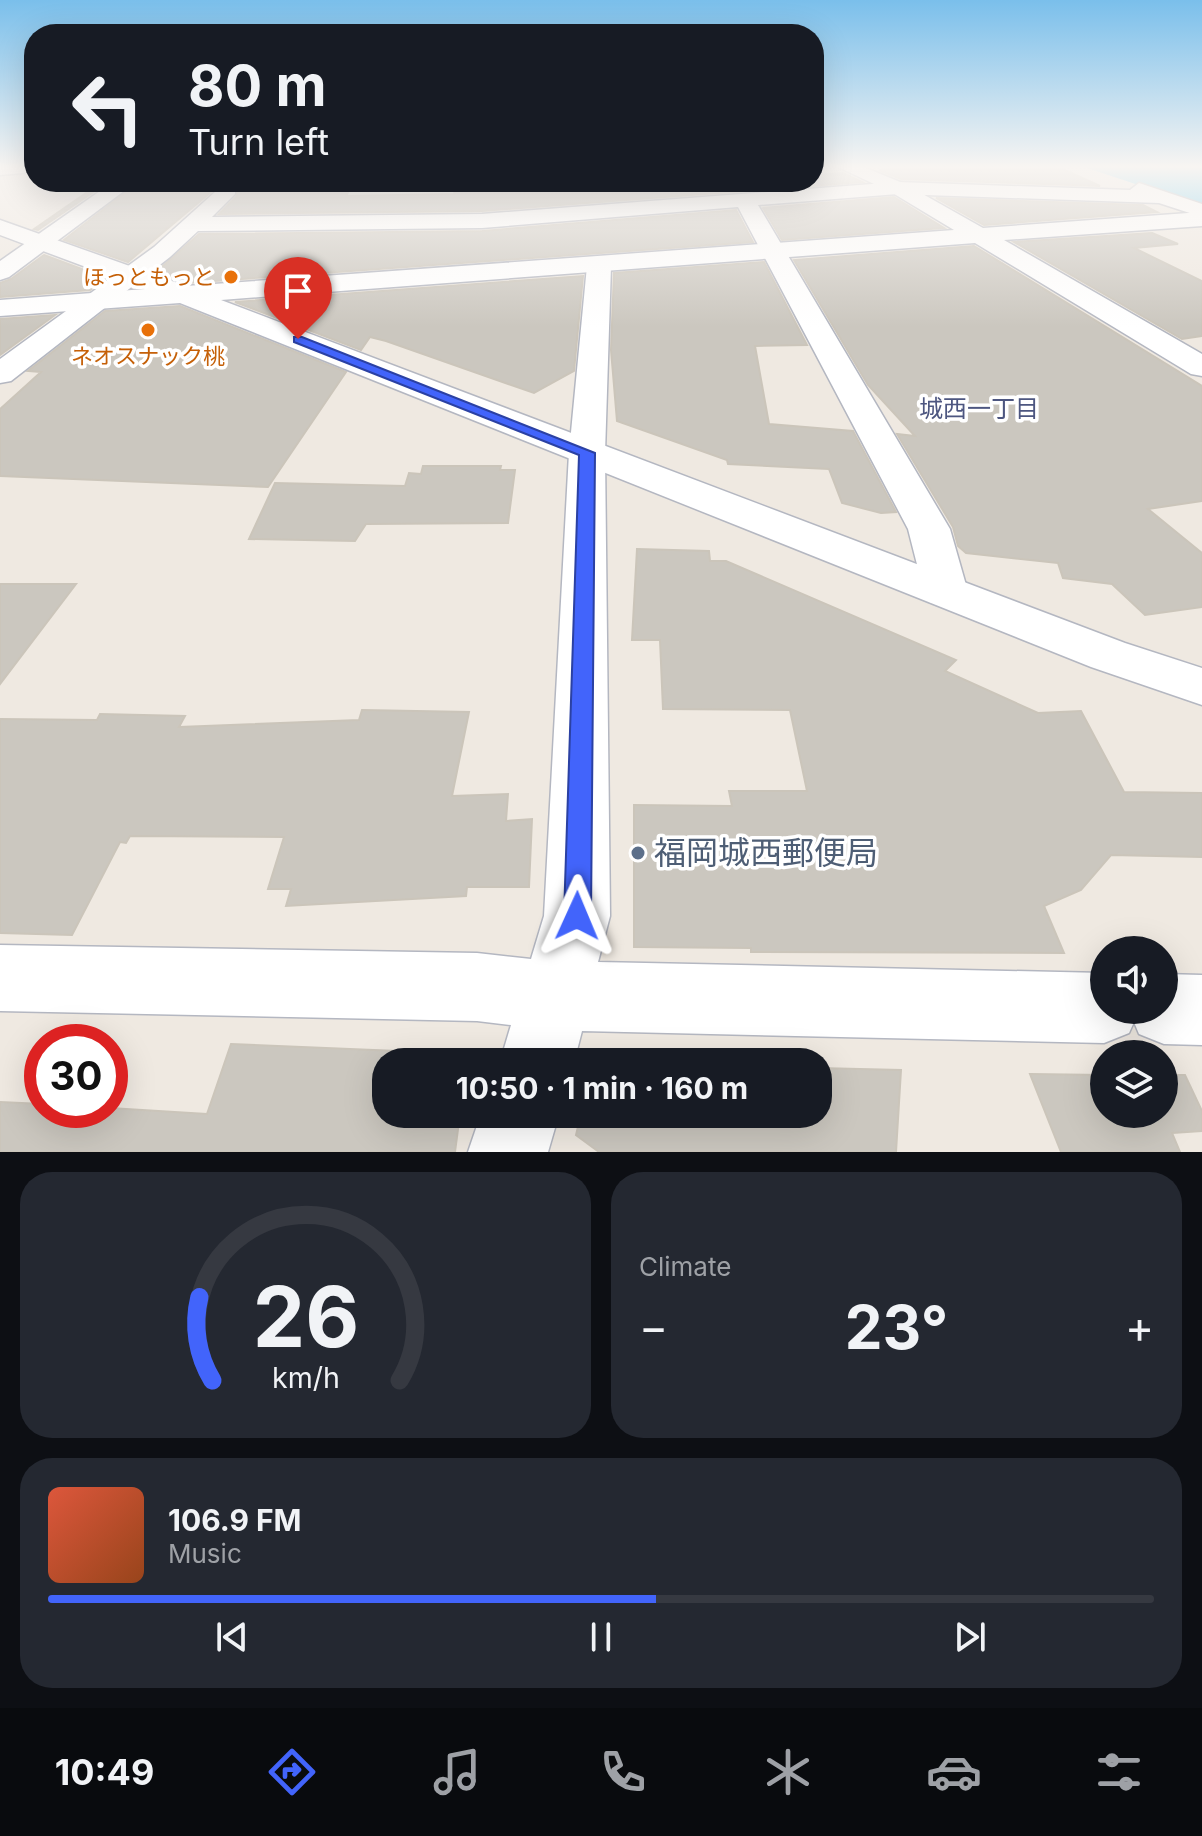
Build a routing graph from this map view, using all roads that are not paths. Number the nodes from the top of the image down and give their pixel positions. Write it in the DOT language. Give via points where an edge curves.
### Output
graph roads {
  1 [pos="74,220"];
  2 [pos="201,220"];
  3 [pos="497,220"];
  4 [pos="756,220"];
  5 [pos="954,220"];
  6 [pos="1193,220"];
  7 [pos="197,224"];
  8 [pos="0,227"];
  9 [pos="984,237"];
  10 [pos="42,243"];
  11 [pos="776,253"];
  12 [pos="599,266"];
  13 [pos="0,272"];
  14 [pos="129,275"];
  15 [pos="182,294"];
  16 [pos="94,303"];
  17 [pos="0,308"];
  18 [pos="1202,367"];
  19 [pos="0,374"];
  20 [pos="587,453"];
  21 [pos="946,592"];
  22 [pos="1202,687"];
  23 [pos="0,978"];
  24 [pos="558,996"];
  25 [pos="1090,1008"];
  26 [pos="1178,1009"];
  27 [pos="1202,1010"];
  28 [pos="541,1048"];
  29 [pos="516,1128"];
  30 [pos="508,1152"];
  1 -- 10 [label="street"];
  2 -- 7 [label="street"];
  3 -- 7 [label="street"];
  4 -- 11 [label="street"];
  5 -- 9 [label="street"];
  6 -- 9 [label="street"];
  7 -- 14 [label="street"];
  8 -- 10 [label="street"];
  9 -- 11 [label="street"];
  9 -- 18 [label="street"];
  10 -- 13 [label="street"];
  10 -- 14 [label="street"];
  11 -- 12 [label="street"];
  11 -- 21 [label="street" via="929,529"];
  12 -- 15 [label="street"];
  12 -- 20 [label="street"];
  14 -- 15 [label="street"];
  14 -- 16 [label="street"];
  15 -- 16 [label="street"];
  15 -- 20 [label="street"];
  16 -- 17 [label="street"];
  16 -- 19 [label="street"];
  20 -- 21 [label="street"];
  20 -- 24 [label="street" via="577,916"];
  21 -- 22 [label="street"];
  23 -- 24 [label="street" via="477,987"];
  24 -- 25 [label="street"];
  24 -- 28 [label="street"];
  26 -- 27 [label="street"];
  29 -- 30 [label="street"];
}
